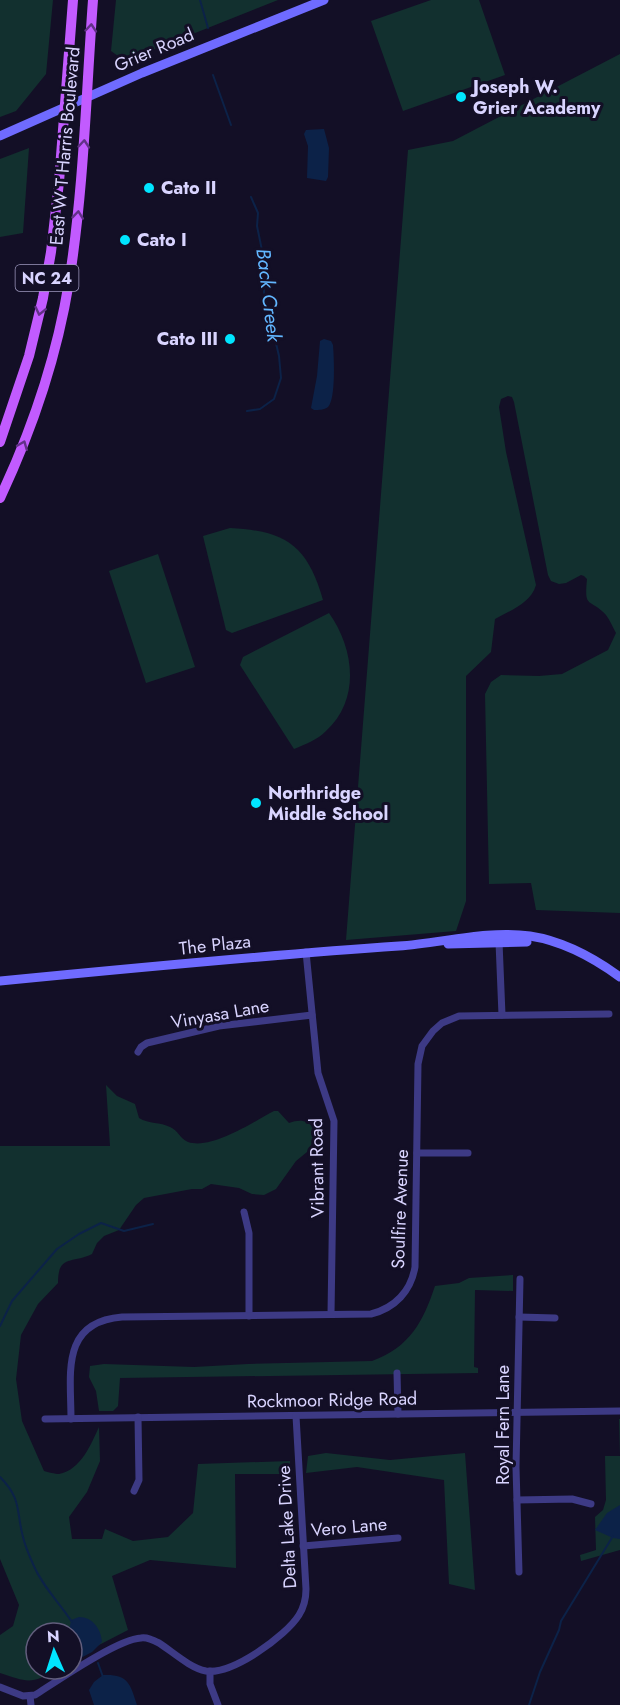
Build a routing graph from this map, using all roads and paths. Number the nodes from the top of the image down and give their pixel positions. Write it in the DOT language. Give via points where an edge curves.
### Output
graph roads {
  1 [pos="73,0"];
  2 [pos="93,0"];
  3 [pos="321,1"];
  4 [pos="87,97"];
  5 [pos="64,107"];
  6 [pos="0,136"];
  7 [pos="0,442"];
  8 [pos="0,498"];
  9 [pos="544,941"];
  10 [pos="499,942"];
  11 [pos="433,943"];
  12 [pos="306,952"];
  13 [pos="620,977"];
  14 [pos="0,981"];
  15 [pos="609,1014"];
  16 [pos="312,1015"];
  17 [pos="502,1015"];
  18 [pos="138,1052"];
  19 [pos="417,1153"];
  20 [pos="468,1153"];
  21 [pos="244,1212"];
  22 [pos="520,1279"];
  23 [pos="331,1314"];
  24 [pos="249,1316"];
  25 [pos="519,1317"];
  26 [pos="555,1318"];
  27 [pos="397,1373"];
  28 [pos="620,1411"];
  29 [pos="517,1412"];
  30 [pos="398,1414"];
  31 [pos="296,1416"];
  32 [pos="138,1417"];
  33 [pos="45,1419"];
  34 [pos="71,1419"];
  35 [pos="134,1491"];
  36 [pos="517,1500"];
  37 [pos="591,1504"];
  38 [pos="398,1538"];
  39 [pos="303,1546"];
  40 [pos="519,1572"];
  41 [pos="210,1671"];
  42 [pos="0,1687"];
  43 [pos="30,1696"];
  44 [pos="31,1705"];
  45 [pos="218,1705"];
  1 -- 5 [label="main road, East W T Harris Boulevard / NC 24"];
  4 -- 2 [label="main road, East W T Harris Boulevard / NC 24, one-way"];
  3 -- 4 [label="street, Grier Road"];
  4 -- 5 [label="street, Grier Road"];
  8 -- 4 [label="main road, East W T Harris Boulevard / NC 24, one-way" via="34,414 62,316 78,215"];
  5 -- 6 [label="street, Grier Road"];
  5 -- 7 [label="main road, East W T Harris Boulevard / NC 24, one-way" via="56,219 43,298 19,391"];
  9 -- 10 [label="street, The Plaza"];
  9 -- 11 [label="street, The Plaza" via="499,935"];
  9 -- 13 [label="street, The Plaza" via="583,954"];
  10 -- 11 [label="street, The Plaza"];
  10 -- 17 [label="street"];
  11 -- 12 [label="street, The Plaza"];
  12 -- 14 [label="street, The Plaza"];
  12 -- 16 [label="street, Vibrant Road"];
  15 -- 17 [label="street, Soulfire Avenue"];
  16 -- 18 [label="street, Vinyasa Lane" via="219,1026 147,1043"];
  16 -- 23 [label="street, Vibrant Road" via="318,1073 334,1121"];
  17 -- 19 [label="street, Soulfire Avenue" via="453,1018 437,1027 425,1041 418,1064"];
  19 -- 20 [label="street"];
  19 -- 23 [label="street, Soulfire Avenue" via="415,1261 409,1285 398,1300 377,1312"];
  21 -- 24 [label="street" via="249,1233"];
  22 -- 25 [label="street, Royal Fern Lane"];
  23 -- 24 [label="street, Soulfire Avenue"];
  24 -- 34 [label="street, Soulfire Avenue" via="122,1317 92,1325 79,1337 72,1353"];
  25 -- 26 [label="street"];
  25 -- 29 [label="street, Royal Fern Lane"];
  27 -- 30 [label="street"];
  28 -- 29 [label="street, Rockmoor Ridge Road"];
  29 -- 30 [label="street, Rockmoor Ridge Road"];
  29 -- 36 [label="street, Royal Fern Lane"];
  30 -- 31 [label="street, Rockmoor Ridge Road"];
  31 -- 32 [label="street, Rockmoor Ridge Road"];
  31 -- 39 [label="street, Delta Lake Drive"];
  32 -- 34 [label="street, Rockmoor Ridge Road"];
  32 -- 35 [label="street" via="139,1480"];
  33 -- 34 [label="street, Rockmoor Ridge Road"];
  36 -- 37 [label="street" via="572,1499"];
  36 -- 40 [label="street, Royal Fern Lane"];
  38 -- 39 [label="street, Vero Lane"];
  39 -- 41 [label="street, Delta Lake Drive" via="306,1599 299,1615 283,1633 248,1658"];
  41 -- 43 [label="street" via="195,1667 159,1643 140,1638 108,1651"];
  41 -- 45 [label="street"];
  42 -- 43 [label="street"];
  43 -- 44 [label="street"];
}
